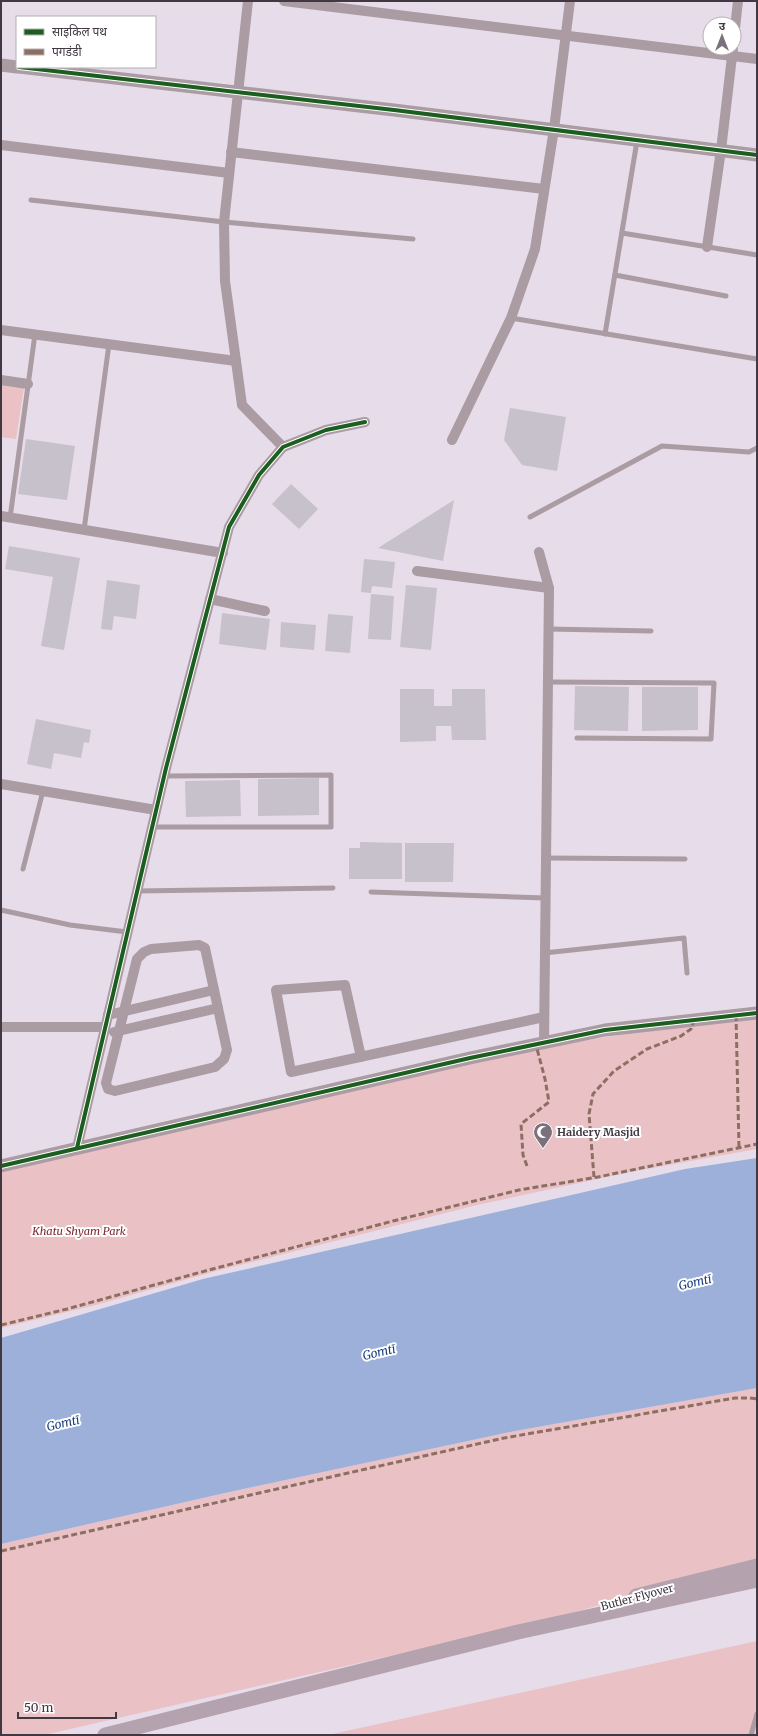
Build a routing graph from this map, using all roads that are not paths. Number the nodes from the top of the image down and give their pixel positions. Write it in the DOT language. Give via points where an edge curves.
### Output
graph roads {
  1 [pos="248,1"];
  2 [pos="284,1"];
  3 [pos="570,1"];
  4 [pos="738,1"];
  5 [pos="350,5"];
  6 [pos="736,16"];
  7 [pos="565,36"];
  8 [pos="702,49"];
  9 [pos="742,55"];
  10 [pos="732,56"];
  11 [pos="757,59"];
  12 [pos="1,65"];
  13 [pos="16,67"];
  14 [pos="27,68"];
  15 [pos="237,92"];
  16 [pos="554,129"];
  17 [pos="638,140"];
  18 [pos="1,145"];
  19 [pos="721,150"];
  20 [pos="231,152"];
  21 [pos="757,155"];
  22 [pos="229,173"];
  23 [pos="544,189"];
  24 [pos="31,200"];
  25 [pos="224,222"];
  26 [pos="622,233"];
  27 [pos="413,239"];
  28 [pos="707,247"];
  29 [pos="757,255"];
  30 [pos="615,275"];
  31 [pos="726,296"];
  32 [pos="511,318"];
  33 [pos="1,330"];
  34 [pos="36,334"];
  35 [pos="605,334"];
  36 [pos="109,344"];
  37 [pos="757,359"];
  38 [pos="236,361"];
  39 [pos="1,380"];
  40 [pos="28,384"];
  41 [pos="365,422"];
  42 [pos="452,440"];
  43 [pos="283,447"];
  44 [pos="757,448"];
  45 [pos="5,517"];
  46 [pos="530,517"];
  47 [pos="84,530"];
  48 [pos="539,552"];
  49 [pos="223,553"];
  50 [pos="418,571"];
  51 [pos="549,588"];
  52 [pos="210,599"];
  53 [pos="266,611"];
  54 [pos="548,629"];
  55 [pos="651,631"];
  56 [pos="548,682"];
  57 [pos="577,738"];
  58 [pos="164,776"];
  59 [pos="1,784"];
  60 [pos="43,791"];
  61 [pos="156,810"];
  62 [pos="152,827"];
  63 [pos="545,858"];
  64 [pos="685,859"];
  65 [pos="23,869"];
  66 [pos="333,888"];
  67 [pos="137,891"];
  68 [pos="370,892"];
  69 [pos="545,898"];
  70 [pos="1,910"];
  71 [pos="127,932"];
  72 [pos="544,953"];
  73 [pos="687,973"];
  74 [pos="214,990"];
  75 [pos="218,1008"];
  76 [pos="125,1011"];
  77 [pos="757,1012"];
  78 [pos="108,1015"];
  79 [pos="544,1017"];
  80 [pos="1,1028"];
  81 [pos="104,1031"];
  82 [pos="119,1031"];
  83 [pos="544,1043"];
  84 [pos="361,1057"];
  85 [pos="77,1148"];
  86 [pos="1,1166"];
  87 [pos="757,1566"];
  88 [pos="757,1580"];
  89 [pos="518,1632"];
  90 [pos="757,1714"];
  91 [pos="106,1735"];
  92 [pos="751,1735"];
  1 -- 15 [label="street"];
  2 -- 5 [label="street"];
  3 -- 7 [label="street"];
  4 -- 6 [label="street"];
  5 -- 7 [label="street"];
  7 -- 8 [label="street"];
  7 -- 16 [label="street"];
  9 -- 11 [label="street"];
  10 -- 19 [label="street"];
  12 -- 13 [label="street"];
  14 -- 15 [label="street"];
  15 -- 16 [label="street"];
  15 -- 20 [label="street"];
  16 -- 17 [label="street"];
  16 -- 23 [label="street"];
  17 -- 19 [label="street"];
  17 -- 26 [label="lane"];
  18 -- 22 [label="street"];
  19 -- 21 [label="street"];
  19 -- 28 [label="street"];
  20 -- 22 [label="street"];
  20 -- 23 [label="street"];
  22 -- 25 [label="street"];
  23 -- 32 [label="street" via="535,249"];
  24 -- 25 [label="lane"];
  25 -- 27 [label="lane"];
  25 -- 38 [label="street" via="225,281"];
  26 -- 28 [label="lane"];
  26 -- 30 [label="lane"];
  28 -- 29 [label="lane"];
  30 -- 31 [label="lane"];
  30 -- 35 [label="lane"];
  32 -- 35 [label="lane"];
  32 -- 42 [label="street"];
  33 -- 34 [label="street"];
  34 -- 36 [label="street"];
  34 -- 40 [label="lane"];
  35 -- 37 [label="lane"];
  36 -- 38 [label="street"];
  36 -- 47 [label="lane"];
  38 -- 43 [label="street" via="242,405"];
  39 -- 40 [label="street"];
  40 -- 45 [label="lane"];
  41 -- 43 [label="street" via="326,430"];
  43 -- 49 [label="street" via="259,475 229,527"];
  44 -- 46 [label="lane" via="749,452 662,446"];
  45 -- 47 [label="street"];
  47 -- 49 [label="street"];
  48 -- 51 [label="street"];
  49 -- 52 [label="street"];
  50 -- 51 [label="street"];
  51 -- 54 [label="street"];
  52 -- 53 [label="street"];
  52 -- 58 [label="street"];
  54 -- 55 [label="lane"];
  54 -- 56 [label="street"];
  56 -- 57 [label="lane" via="714,683 711,739"];
  56 -- 63 [label="street"];
  58 -- 61 [label="street"];
  58 -- 62 [label="lane" via="330,775 331,827"];
  59 -- 60 [label="street"];
  60 -- 61 [label="street"];
  60 -- 65 [label="lane"];
  61 -- 62 [label="street"];
  62 -- 67 [label="street"];
  63 -- 64 [label="lane"];
  63 -- 69 [label="street"];
  66 -- 67 [label="lane"];
  67 -- 71 [label="street"];
  68 -- 69 [label="lane"];
  69 -- 72 [label="street"];
  70 -- 71 [label="lane" via="70,925"];
  71 -- 78 [label="street"];
  72 -- 73 [label="lane" via="684,938"];
  72 -- 79 [label="street"];
  74 -- 75 [label="street"];
  74 -- 76 [label="street"];
  74 -- 76 [label="street" via="205,948 199,945 151,949 137,960"];
  75 -- 82 [label="street"];
  75 -- 82 [label="street" via="227,1050 220,1063 215,1067 115,1091 108,1089 106,1083"];
  76 -- 78 [label="street"];
  76 -- 82 [label="street"];
  77 -- 83 [label="street" via="605,1030"];
  78 -- 81 [label="street"];
  79 -- 83 [label="street"];
  79 -- 84 [label="street"];
  80 -- 81 [label="street"];
  81 -- 82 [label="street"];
  81 -- 85 [label="street"];
  83 -- 85 [label="street"];
  84 -- 84 [label="street" via="291,1072 276,990 344,986"];
  85 -- 86 [label="street"];
  87 -- 89 [label="main road, Butler Flyover" via="628,1598"];
  88 -- 89 [label="main road"];
  89 -- 91 [label="main road"];
  90 -- 92 [label="lane"];
}
